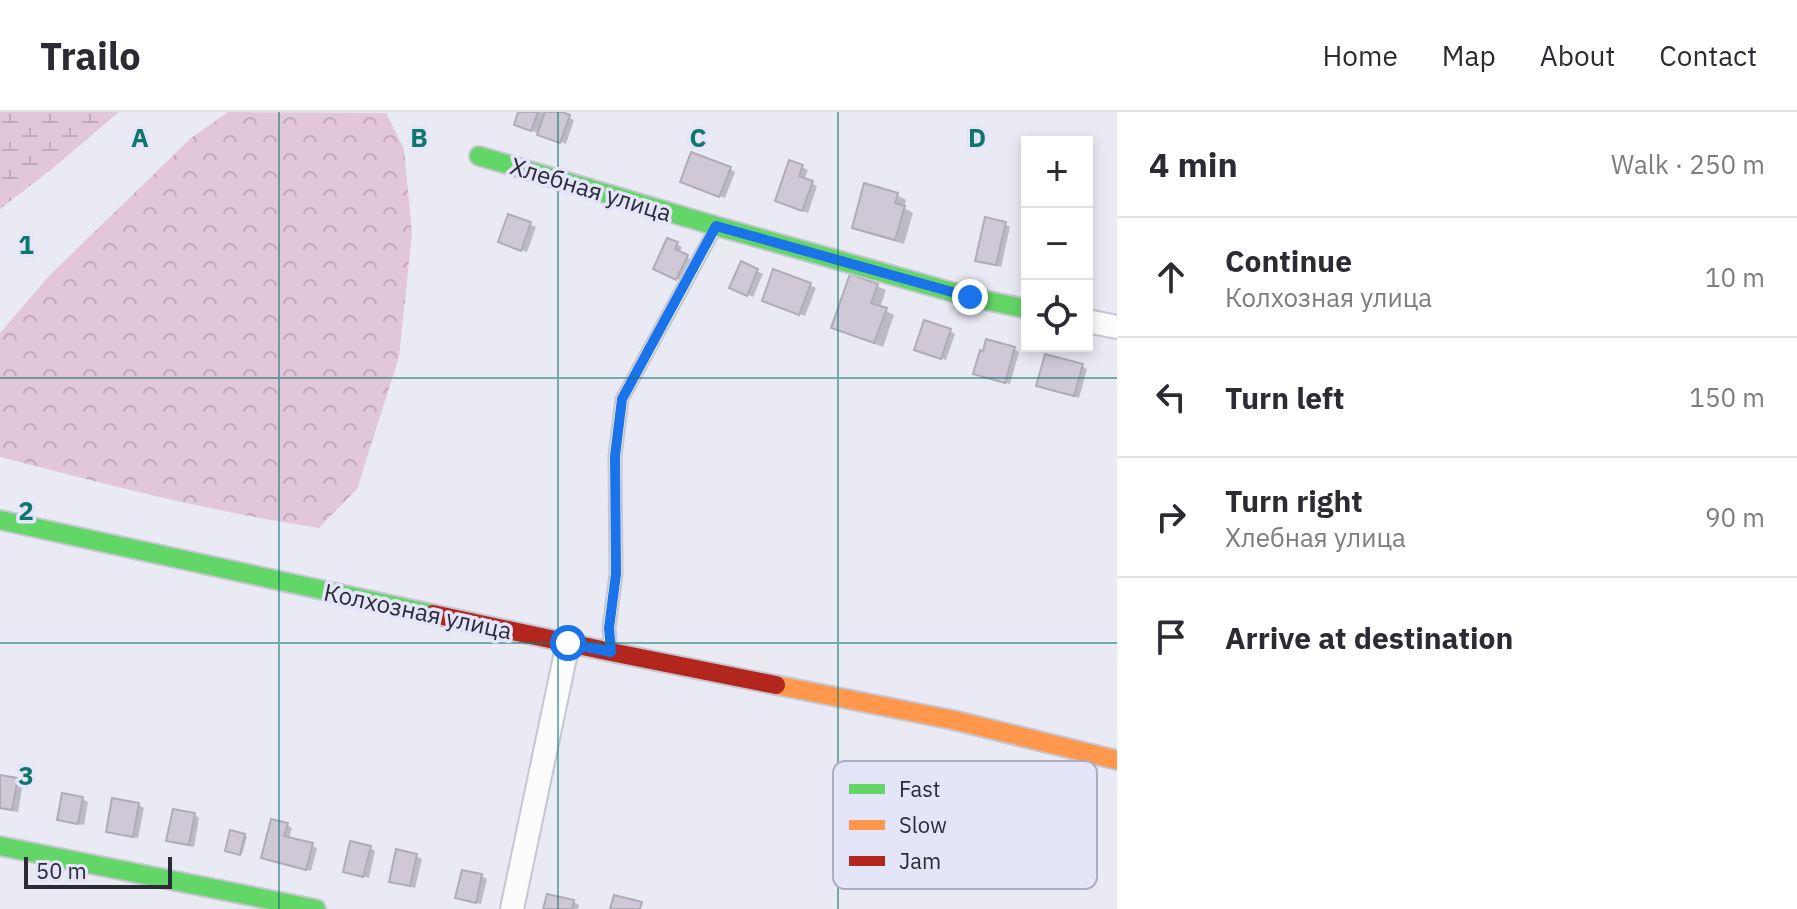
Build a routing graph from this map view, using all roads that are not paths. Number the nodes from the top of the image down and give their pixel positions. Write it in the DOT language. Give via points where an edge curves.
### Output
graph roads {
  1 [pos="479,156"];
  2 [pos="716,226"];
  3 [pos="1021,308"];
  4 [pos="1093,322"];
  5 [pos="1117,327"];
  6 [pos="0,520"];
  7 [pos="568,643"];
  8 [pos="611,652"];
  9 [pos="1117,760"];
  10 [pos="0,846"];
  11 [pos="253,903"];
  12 [pos="316,909"];
  13 [pos="512,909"];
  1 -- 2 [label="street, Хлебная улица"];
  2 -- 3 [label="street, Хлебная улица"];
  2 -- 8 [label="lane" via="622,399 615,456"];
  4 -- 5 [label="street"];
  6 -- 7 [label="street, Колхозная улица"];
  7 -- 8 [label="street, Колхозная улица"];
  7 -- 13 [label="street"];
  8 -- 9 [label="street, Колхозная улица" via="953,720"];
  10 -- 11 [label="street"];
  11 -- 12 [label="street"];
}
